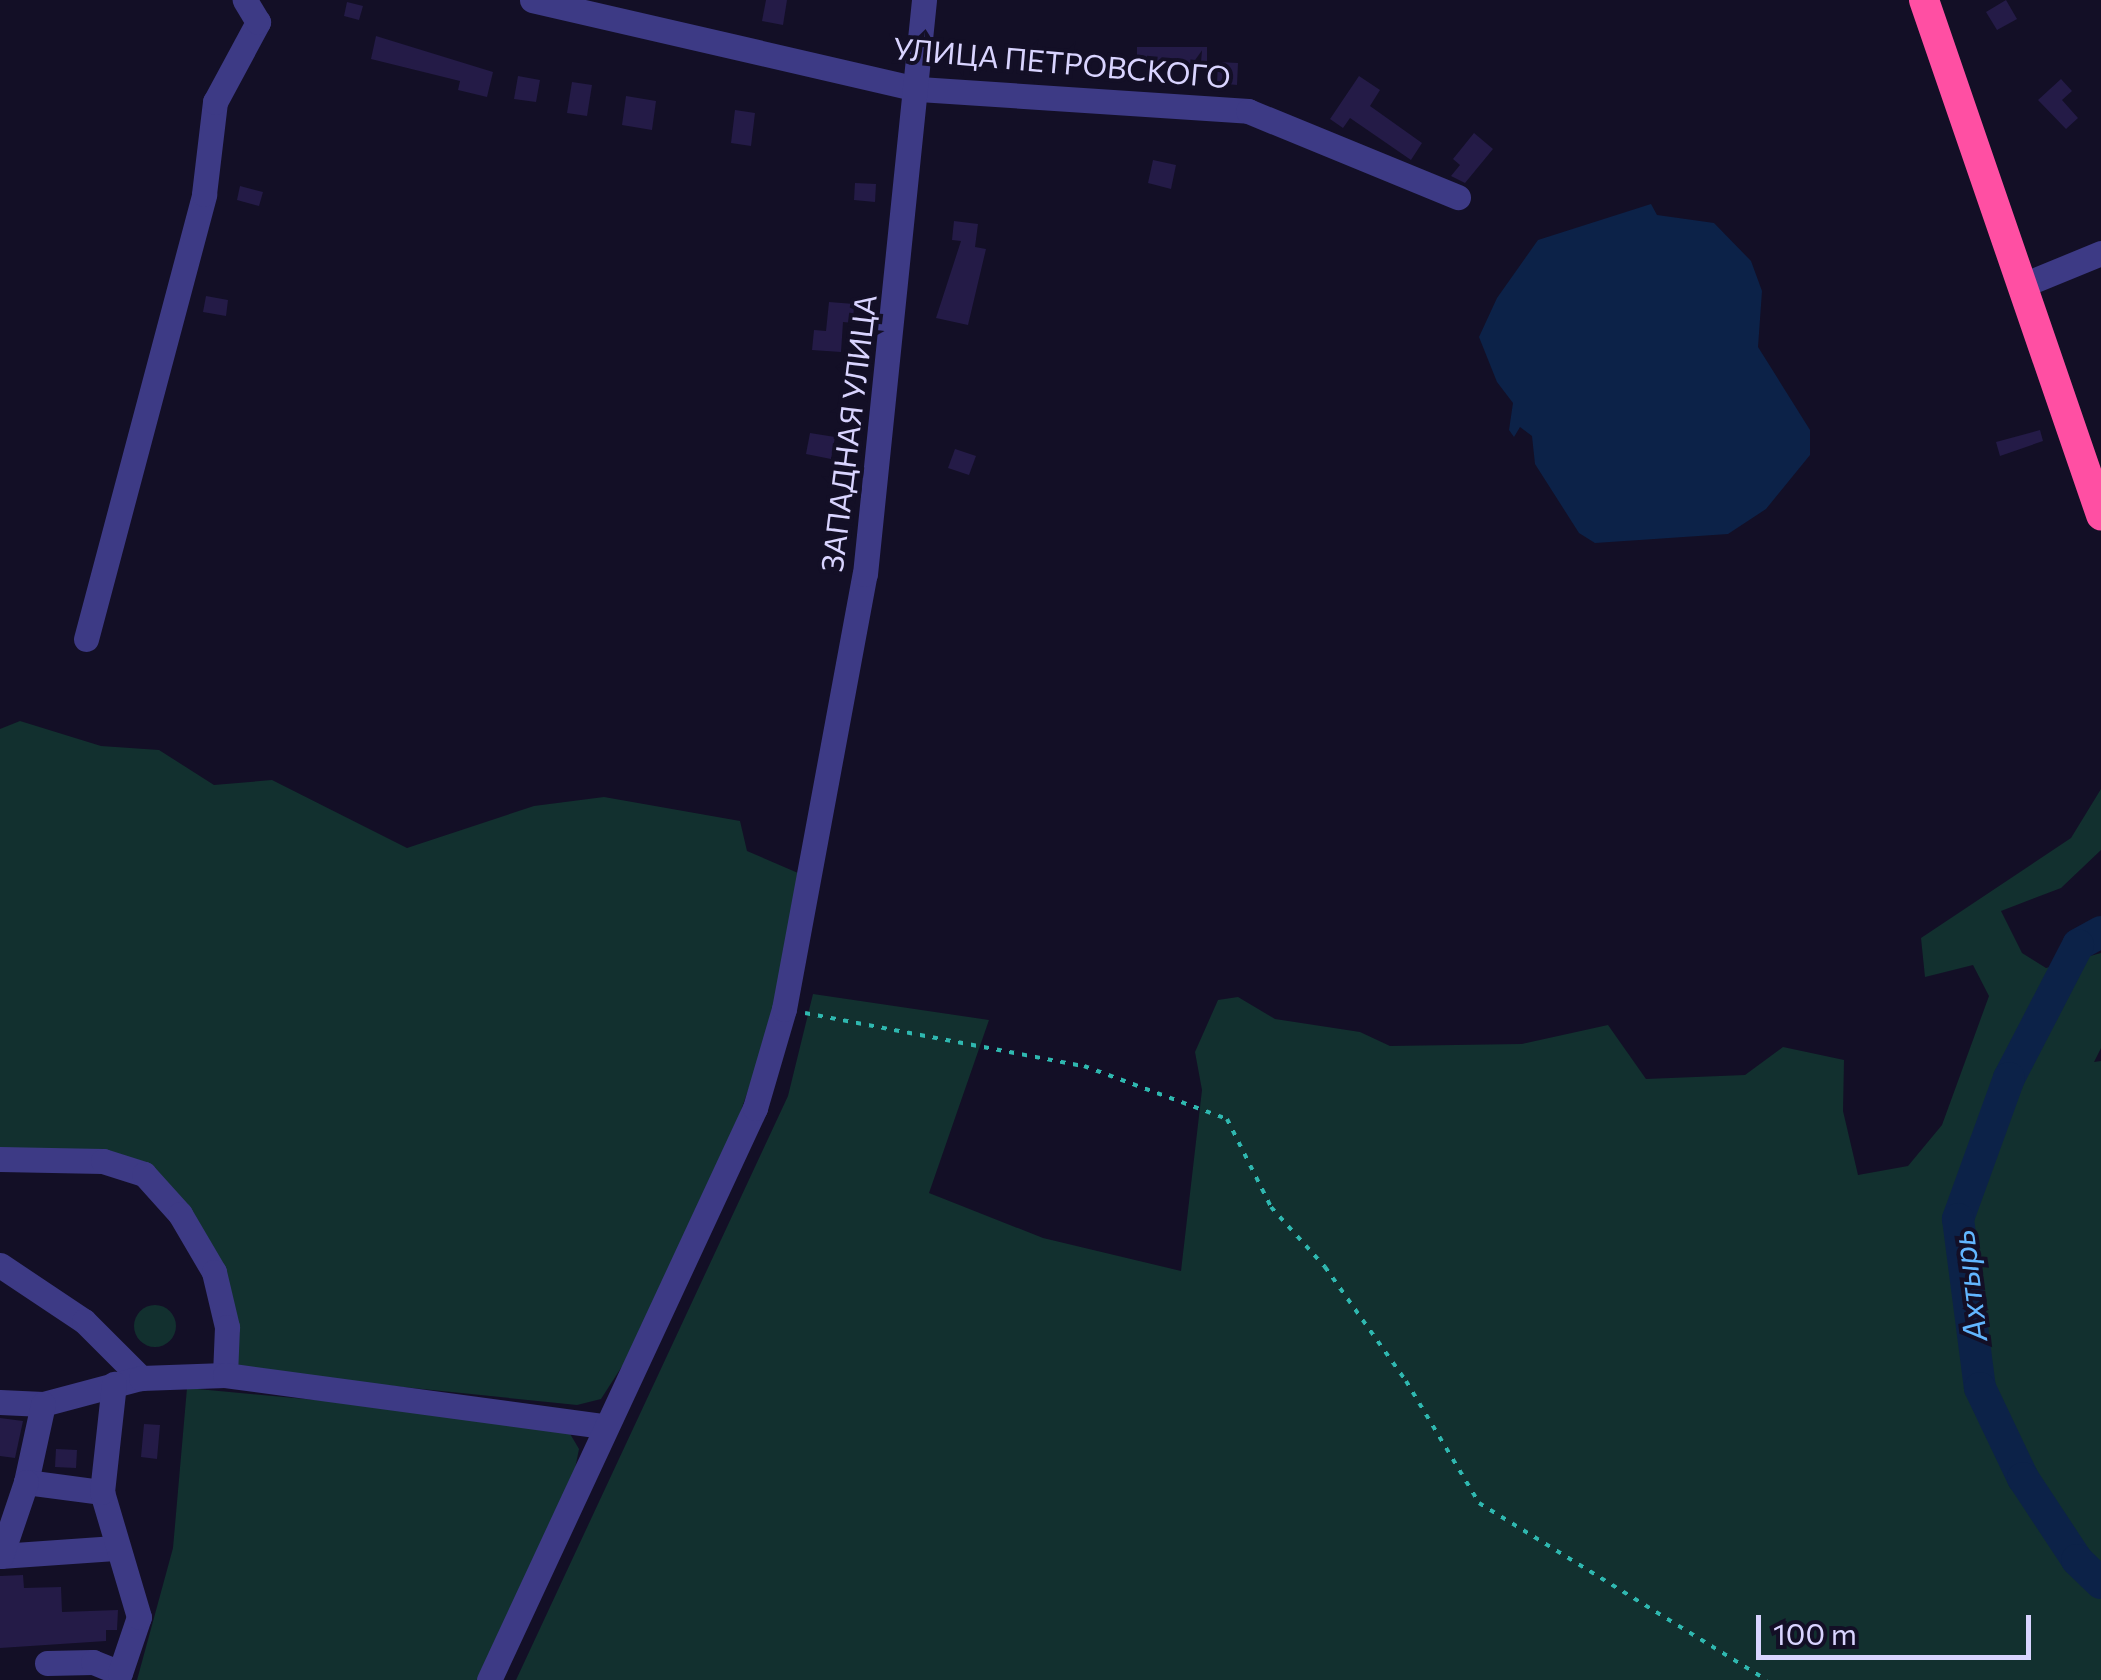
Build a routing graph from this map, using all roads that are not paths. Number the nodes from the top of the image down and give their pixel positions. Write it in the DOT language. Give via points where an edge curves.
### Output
graph roads {
  1 [pos="245,0"];
  2 [pos="532,0"];
  3 [pos="924,0"];
  4 [pos="1924,0"];
  5 [pos="919,88"];
  6 [pos="1458,197"];
  7 [pos="2101,253"];
  8 [pos="2023,285"];
  9 [pos="2101,515"];
  10 [pos="86,640"];
  11 [pos="0,1159"];
  12 [pos="0,1265"];
  13 [pos="225,1375"];
  14 [pos="141,1378"];
  15 [pos="114,1384"];
  16 [pos="0,1402"];
  17 [pos="43,1404"];
  18 [pos="604,1426"];
  19 [pos="26,1482"];
  20 [pos="102,1492"];
  21 [pos="114,1548"];
  22 [pos="0,1556"];
  23 [pos="47,1663"];
  24 [pos="489,1680"];
  1 -- 10 [label="street" via="258,22 215,102 204,194"];
  2 -- 5 [label="street, УЛИЦА ПЕТРОВСКОГО"];
  3 -- 5 [label="street, ЗАПАДНАЯ УЛИЦА"];
  4 -- 8 [label="highway"];
  5 -- 6 [label="street, УЛИЦА ПЕТРОВСКОГО" via="1248,111"];
  5 -- 18 [label="street, ЗАПАДНАЯ УЛИЦА" via="866,574 784,1009 755,1108"];
  7 -- 8 [label="street"];
  8 -- 9 [label="highway"];
  11 -- 13 [label="street" via="104,1162 144,1174 180,1214 214,1272 228,1326"];
  12 -- 14 [label="street" via="84,1321"];
  13 -- 14 [label="street"];
  13 -- 18 [label="street"];
  14 -- 15 [label="street"];
  15 -- 17 [label="street"];
  15 -- 20 [label="street"];
  16 -- 17 [label="street"];
  17 -- 19 [label="street"];
  18 -- 24 [label="street, ЗАПАДНАЯ УЛИЦА"];
  19 -- 20 [label="street"];
  19 -- 22 [label="street"];
  20 -- 21 [label="street"];
  21 -- 22 [label="street"];
  21 -- 23 [label="street" via="139,1617 120,1673 93,1662"];
}
